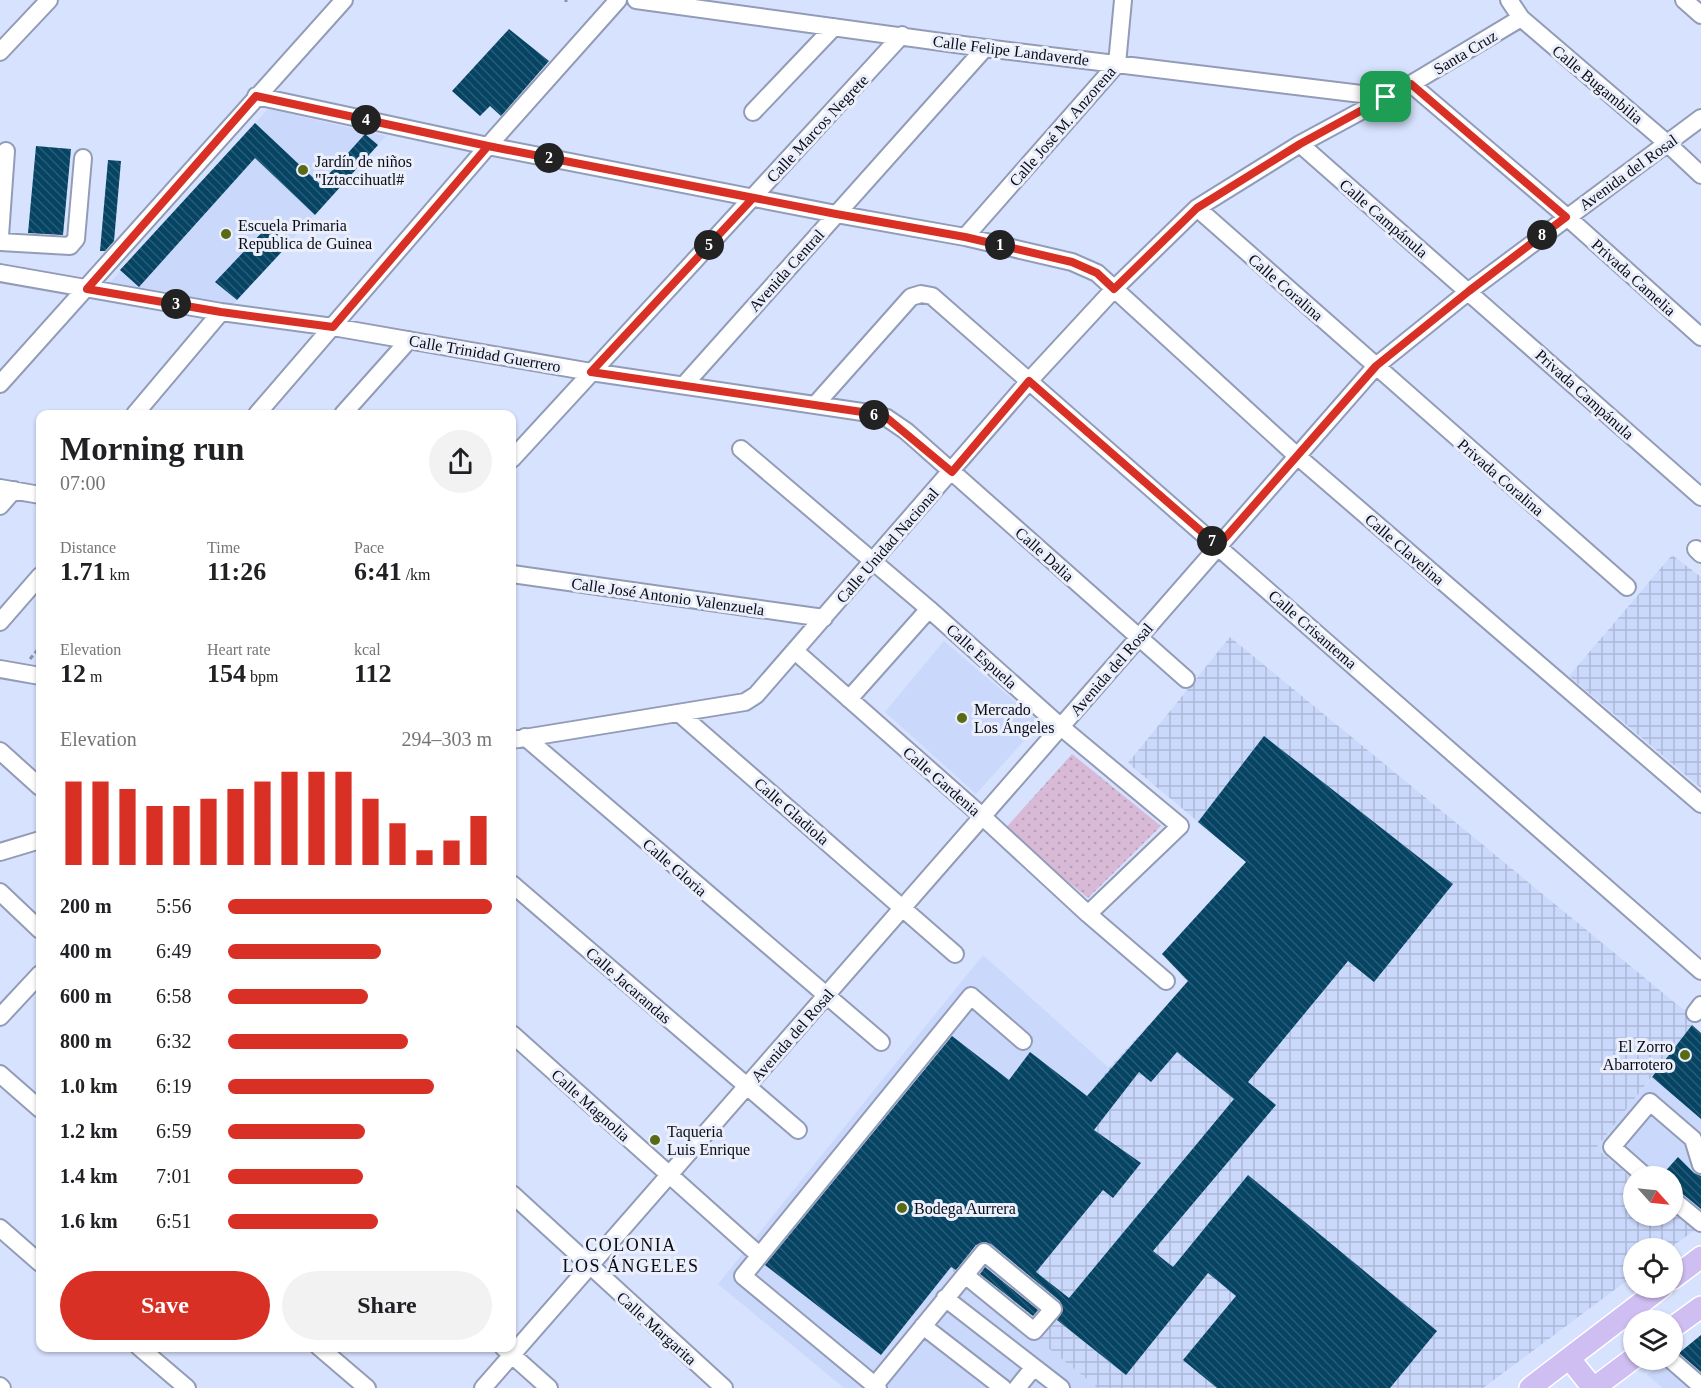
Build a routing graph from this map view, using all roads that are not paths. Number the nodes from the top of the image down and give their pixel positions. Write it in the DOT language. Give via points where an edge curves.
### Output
graph roads {
  1 [pos="49,0"];
  2 [pos="344,0"];
  3 [pos="618,0"];
  4 [pos="636,0"];
  5 [pos="1123,0"];
  6 [pos="1509,0"];
  7 [pos="1684,0"];
  8 [pos="1701,15"];
  9 [pos="1521,18"];
  10 [pos="834,27"];
  11 [pos="902,36"];
  12 [pos="985,48"];
  13 [pos="0,52"];
  14 [pos="1117,64"];
  15 [pos="1411,84"];
  16 [pos="256,96"];
  17 [pos="1386,97"];
  18 [pos="753,112"];
  19 [pos="1701,118"];
  20 [pos="1300,144"];
  21 [pos="1668,144"];
  22 [pos="488,146"];
  23 [pos="6,151"];
  24 [pos="83,158"];
  25 [pos="1701,175"];
  26 [pos="753,198"];
  27 [pos="1197,208"];
  28 [pos="836,214"];
  29 [pos="1566,217"];
  30 [pos="0,236"];
  31 [pos="965,237"];
  32 [pos="0,242"];
  33 [pos="0,248"];
  34 [pos="0,268"];
  35 [pos="0,273"];
  36 [pos="87,289"];
  37 [pos="1114,289"];
  38 [pos="1469,291"];
  39 [pos="221,312"];
  40 [pos="333,327"];
  41 [pos="1701,338"];
  42 [pos="408,340"];
  43 [pos="1376,366"];
  44 [pos="591,372"];
  45 [pos="1029,381"];
  46 [pos="0,384"];
  47 [pos="684,385"];
  48 [pos="815,405"];
  49 [pos="138,410"];
  50 [pos="260,410"];
  51 [pos="347,410"];
  52 [pos="741,449"];
  53 [pos="516,455"];
  54 [pos="1296,455"];
  55 [pos="952,472"];
  56 [pos="7,489"];
  57 [pos="36,494"];
  58 [pos="1701,497"];
  59 [pos="0,506"];
  60 [pos="1218,546"];
  61 [pos="873,561"];
  62 [pos="516,575"];
  63 [pos="36,581"];
  64 [pos="1627,587"];
  65 [pos="929,609"];
  66 [pos="824,618"];
  67 [pos="0,622"];
  68 [pos="1138,637"];
  69 [pos="795,651"];
  70 [pos="0,669"];
  71 [pos="36,675"];
  72 [pos="1186,679"];
  73 [pos="849,699"];
  74 [pos="680,714"];
  75 [pos="1061,727"];
  76 [pos="518,738"];
  77 [pos="0,751"];
  78 [pos="36,784"];
  79 [pos="1701,804"];
  80 [pos="983,817"];
  81 [pos="36,841"];
  82 [pos="0,852"];
  83 [pos="516,887"];
  84 [pos="0,892"];
  85 [pos="904,908"];
  86 [pos="1088,914"];
  87 [pos="36,926"];
  88 [pos="955,954"];
  89 [pos="1701,971"];
  90 [pos="36,978"];
  91 [pos="1166,981"];
  92 [pos="826,997"];
  93 [pos="0,1017"];
  94 [pos="516,1038"];
  95 [pos="1023,1041"];
  96 [pos="881,1042"];
  97 [pos="0,1074"];
  98 [pos="747,1086"];
  99 [pos="36,1105"];
  100 [pos="798,1130"];
  101 [pos="1701,1165"];
  102 [pos="1634,1166"];
  103 [pos="670,1176"];
  104 [pos="516,1198"];
  105 [pos="1683,1208"];
  106 [pos="1701,1223"];
  107 [pos="0,1228"];
  108 [pos="759,1255"];
  109 [pos="1701,1257"];
  110 [pos="36,1260"];
  111 [pos="590,1267"];
  112 [pos="1683,1271"];
  113 [pos="965,1275"];
  114 [pos="945,1298"];
  115 [pos="1648,1298"];
  116 [pos="1701,1306"];
  117 [pos="1683,1320"];
  118 [pos="923,1326"];
  119 [pos="516,1342"];
  120 [pos="145,1352"];
  121 [pos="326,1352"];
  122 [pos="506,1352"];
  123 [pos="508,1352"];
  124 [pos="1569,1358"];
  125 [pos="1623,1366"];
  126 [pos="1034,1367"];
  127 [pos="1683,1370"];
  128 [pos="1701,1386"];
  129 [pos="877,1387"];
  130 [pos="187,1388"];
  131 [pos="367,1388"];
  132 [pos="483,1388"];
  133 [pos="549,1388"];
  134 [pos="724,1388"];
  135 [pos="1003,1388"];
  136 [pos="1017,1388"];
  137 [pos="1061,1388"];
  138 [pos="1530,1388"];
  139 [pos="1594,1388"];
  1 -- 13 [label="street"];
  2 -- 16 [label="street"];
  3 -- 22 [label="street"];
  4 -- 10 [label="street, Calle Felipe Landaverde"];
  5 -- 14 [label="street, Calle José M. Anzorena"];
  6 -- 9 [label="street, Calle Bugambilia"];
  7 -- 8 [label="street"];
  9 -- 15 [label="street, Santa Cruz"];
  9 -- 21 [label="street, Calle Bugambilia"];
  10 -- 11 [label="street, Calle Felipe Landaverde"];
  10 -- 18 [label="street"];
  11 -- 12 [label="street, Calle Felipe Landaverde"];
  11 -- 26 [label="street, Calle Marcos Negrete"];
  12 -- 14 [label="street, Calle Felipe Landaverde"];
  12 -- 28 [label="street, Avenida Central"];
  14 -- 17 [label="street, Calle Felipe Landaverde"];
  14 -- 31 [label="street, Calle José M. Anzorena"];
  15 -- 17 [label="street, Santa Cruz"];
  15 -- 29 [label="street, Privada Camelia"];
  16 -- 22 [label="street, Calle Clavelina"];
  16 -- 36 [label="street"];
  17 -- 20 [label="street, Santa Cruz"];
  19 -- 21 [label="street, Avenida del Rosal"];
  20 -- 27 [label="street, Santa Cruz"];
  20 -- 38 [label="street, Calle Campánula"];
  21 -- 25 [label="street, Calle Bugambilia"];
  21 -- 29 [label="street, Avenida del Rosal"];
  22 -- 26 [label="street, Calle Clavelina"];
  22 -- 40 [label="street"];
  23 -- 30 [label="street"];
  24 -- 32 [label="street" via="76,239 70,246"];
  26 -- 28 [label="street, Calle Clavelina"];
  26 -- 44 [label="street, Calle Marcos Negrete"];
  27 -- 37 [label="street, Santa Cruz"];
  27 -- 43 [label="street, Calle Coralina"];
  28 -- 31 [label="street, Calle Clavelina"];
  28 -- 47 [label="street, Avenida Central"];
  29 -- 38 [label="street, Avenida del Rosal"];
  29 -- 41 [label="street, Privada Camelia"];
  31 -- 37 [label="street, Calle Clavelina" via="1072,262 1097,273"];
  33 -- 34 [label="street"];
  35 -- 36 [label="street, Calle Trinidad Guerrero"];
  36 -- 39 [label="street, Calle Trinidad Guerrero"];
  36 -- 46 [label="street"];
  37 -- 45 [label="street, Calle Unidad Nacional"];
  37 -- 54 [label="street, Calle Clavelina"];
  38 -- 43 [label="street, Avenida del Rosal"];
  38 -- 58 [label="street, Privada Campánula"];
  39 -- 40 [label="street, Calle Trinidad Guerrero"];
  39 -- 49 [label="street"];
  40 -- 42 [label="street, Calle Trinidad Guerrero"];
  40 -- 50 [label="street"];
  42 -- 44 [label="street, Calle Trinidad Guerrero"];
  42 -- 51 [label="street"];
  43 -- 54 [label="street, Avenida del Rosal"];
  43 -- 64 [label="street, Privada Coralina"];
  44 -- 47 [label="street, Calle Trinidad Guerrero"];
  44 -- 53 [label="street, Calle Marcos Negrete"];
  45 -- 48 [label="street, Calle Crisantema" via="932,296 921,294 911,297"];
  45 -- 55 [label="street, Calle Unidad Nacional"];
  45 -- 60 [label="street, Calle Crisantema"];
  47 -- 48 [label="street, Calle Trinidad Guerrero"];
  48 -- 55 [label="street, Calle Trinidad Guerrero" via="887,418"];
  52 -- 61 [label="street, Calle Espuela"];
  54 -- 60 [label="street, Avenida del Rosal"];
  54 -- 79 [label="street, Calle Clavelina"];
  55 -- 61 [label="street, Calle Unidad Nacional"];
  55 -- 68 [label="street, Calle Dalia"];
  56 -- 57 [label="street"];
  56 -- 59 [label="street"];
  60 -- 68 [label="street, Avenida del Rosal"];
  60 -- 89 [label="street, Calle Crisantema"];
  61 -- 65 [label="street, Calle Espuela"];
  61 -- 66 [label="street, Calle Unidad Nacional"];
  62 -- 66 [label="street, Calle José Antonio Valenzuela"];
  63 -- 67 [label="street"];
  65 -- 73 [label="street"];
  65 -- 75 [label="street, Calle Espuela"];
  66 -- 69 [label="street, Calle Unidad Nacional"];
  68 -- 72 [label="street, Calle Dalia"];
  68 -- 75 [label="street, Avenida del Rosal"];
  69 -- 73 [label="street, Calle Gardenia"];
  69 -- 74 [label="street, Calle Unidad Nacional" via="756,695 744,702"];
  70 -- 71 [label="street"];
  73 -- 80 [label="street, Calle Gardenia"];
  74 -- 76 [label="street"];
  74 -- 85 [label="street, Calle Gladiola"];
  75 -- 80 [label="street, Avenida del Rosal"];
  75 -- 86 [label="street, Calle Espuela" via="1180,826"];
  76 -- 92 [label="street, Calle Gloria"];
  77 -- 78 [label="street"];
  80 -- 85 [label="street, Avenida del Rosal"];
  80 -- 86 [label="street, Calle Gardenia"];
  81 -- 82 [label="street"];
  83 -- 98 [label="street, Calle Jacarandas"];
  84 -- 87 [label="street"];
  85 -- 88 [label="street, Calle Gladiola"];
  85 -- 92 [label="street, Avenida del Rosal"];
  86 -- 91 [label="street, Calle Gardenia"];
  90 -- 93 [label="street"];
  92 -- 96 [label="street, Calle Gloria"];
  92 -- 98 [label="street, Avenida del Rosal"];
  94 -- 103 [label="street, Calle Magnolia"];
  95 -- 108 [label="street" via="971,996"];
  97 -- 99 [label="street"];
  98 -- 100 [label="street, Calle Jacarandas"];
  98 -- 103 [label="street, Avenida del Rosal"];
  101 -- 102 [label="street" via="1694,1139 1650,1102 1612,1147"];
  103 -- 108 [label="street, Calle Magnolia"];
  103 -- 111 [label="street, Avenida del Rosal"];
  104 -- 111 [label="street, Calle Margarita"];
  105 -- 106 [label="street"];
  107 -- 110 [label="street"];
  108 -- 129 [label="street" via="742,1276"];
  109 -- 112 [label="main road"];
  111 -- 119 [label="street, Avenida del Rosal"];
  111 -- 134 [label="street, Calle Margarita"];
  113 -- 113 [label="street" via="984,1252 1053,1309 1034,1331"];
  113 -- 114 [label="street"];
  114 -- 118 [label="street"];
  114 -- 126 [label="street"];
  115 -- 124 [label="main road"];
  116 -- 117 [label="main road"];
  118 -- 129 [label="street"];
  118 -- 135 [label="street"];
  120 -- 130 [label="street"];
  121 -- 131 [label="street"];
  122 -- 132 [label="street, Avenida del Rosal"];
  123 -- 133 [label="street"];
  124 -- 138 [label="main road"];
  124 -- 139 [label="main road"];
  125 -- 139 [label="main road"];
  126 -- 136 [label="street"];
  126 -- 137 [label="street"];
  127 -- 128 [label="street"];
}
